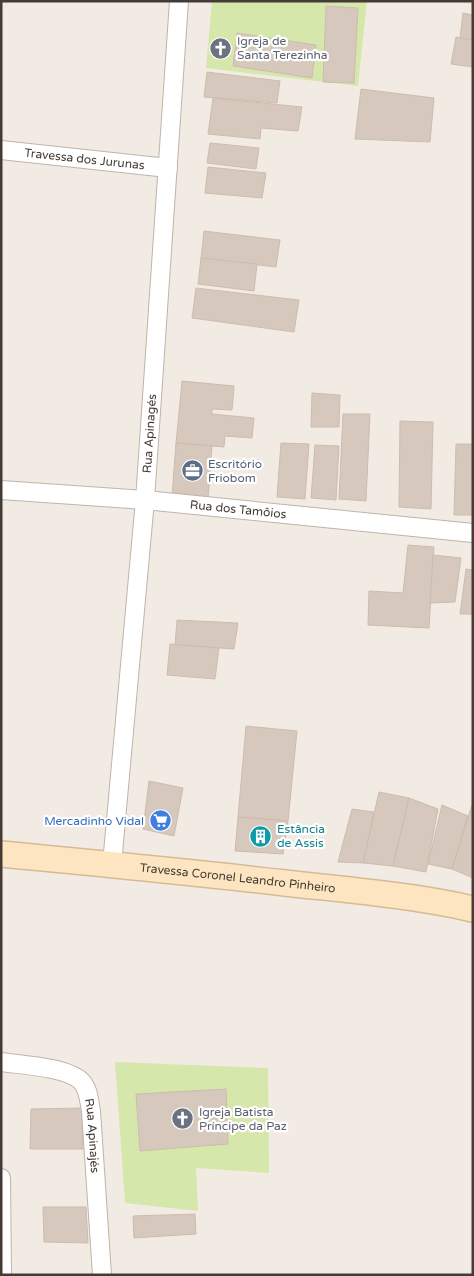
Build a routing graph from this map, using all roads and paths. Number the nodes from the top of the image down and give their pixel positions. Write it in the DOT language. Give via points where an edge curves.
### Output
graph roads {
  1 [pos="179,1"];
  2 [pos="1,150"];
  3 [pos="168,168"];
  4 [pos="1,490"];
  5 [pos="144,500"];
  6 [pos="473,533"];
  7 [pos="1,854"];
  8 [pos="112,864"];
  9 [pos="473,909"];
  10 [pos="1,1062"];
  11 [pos="1,1178"];
  12 [pos="2,1275"];
  13 [pos="102,1275"];
  1 -- 3 [label="street, Rua Apinagés"];
  2 -- 3 [label="street, Travessa dos Jurunas"];
  3 -- 5 [label="street, Rua Apinagés"];
  4 -- 5 [label="street, Rua dos Tamôios"];
  5 -- 6 [label="street, Rua dos Tamôios"];
  5 -- 8 [label="street, Rua Apinagés"];
  7 -- 8 [label="street, Travessa Coronel Leandro Pinheiro"];
  8 -- 9 [label="street, Travessa Coronel Leandro Pinheiro" via="348,890"];
  10 -- 13 [label="street, Rua Apinajés" via="69,1074 88,1092"];
  11 -- 12 [label="street"];
}
